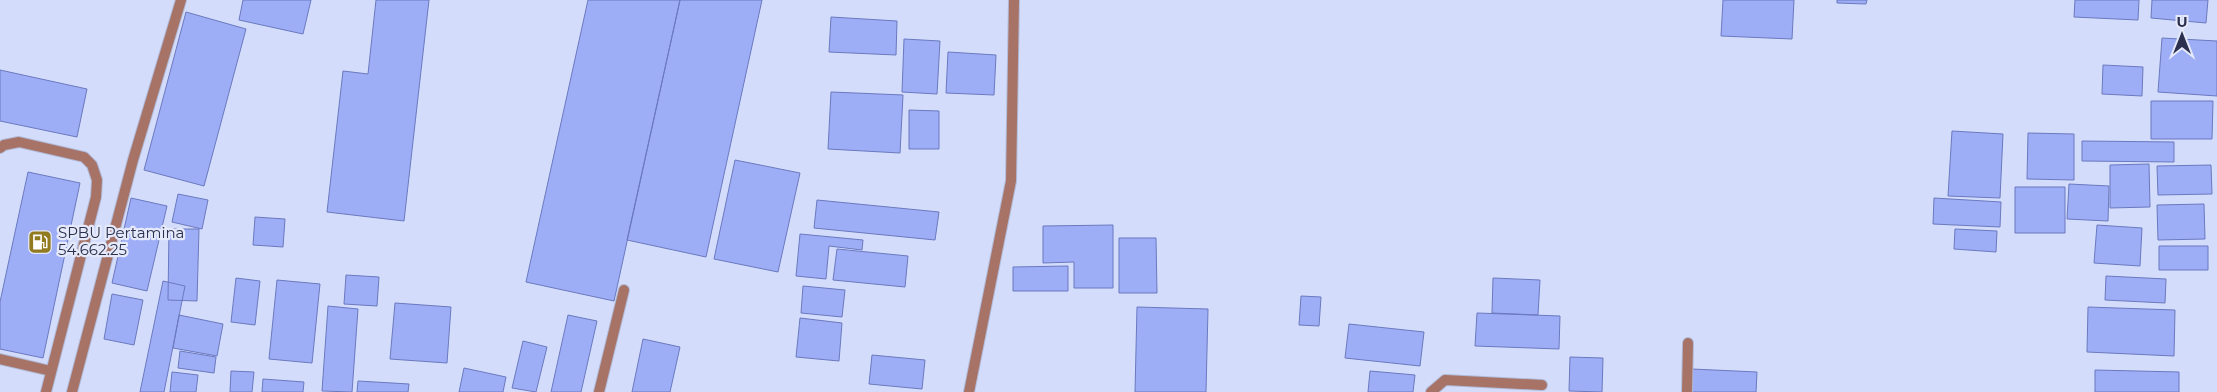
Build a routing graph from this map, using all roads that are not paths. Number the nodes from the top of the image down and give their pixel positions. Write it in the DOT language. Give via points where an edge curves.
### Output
graph roads {
  1 [pos="180,0"];
  2 [pos="1014,0"];
  3 [pos="0,148"];
  4 [pos="624,290"];
  5 [pos="1688,343"];
  6 [pos="0,359"];
  7 [pos="51,371"];
  8 [pos="1542,385"];
  9 [pos="46,392"];
  10 [pos="72,392"];
  11 [pos="599,392"];
  12 [pos="969,392"];
  13 [pos="1430,392"];
  14 [pos="1687,392"];
  1 -- 10 [label="street" via="133,160"];
  2 -- 12 [label="street" via="1011,181"];
  3 -- 7 [label="street" via="19,142 84,157 92,166 97,180 96,197"];
  4 -- 11 [label="street"];
  5 -- 14 [label="street"];
  6 -- 7 [label="street"];
  7 -- 9 [label="street"];
  8 -- 13 [label="street" via="1445,380"];
}
